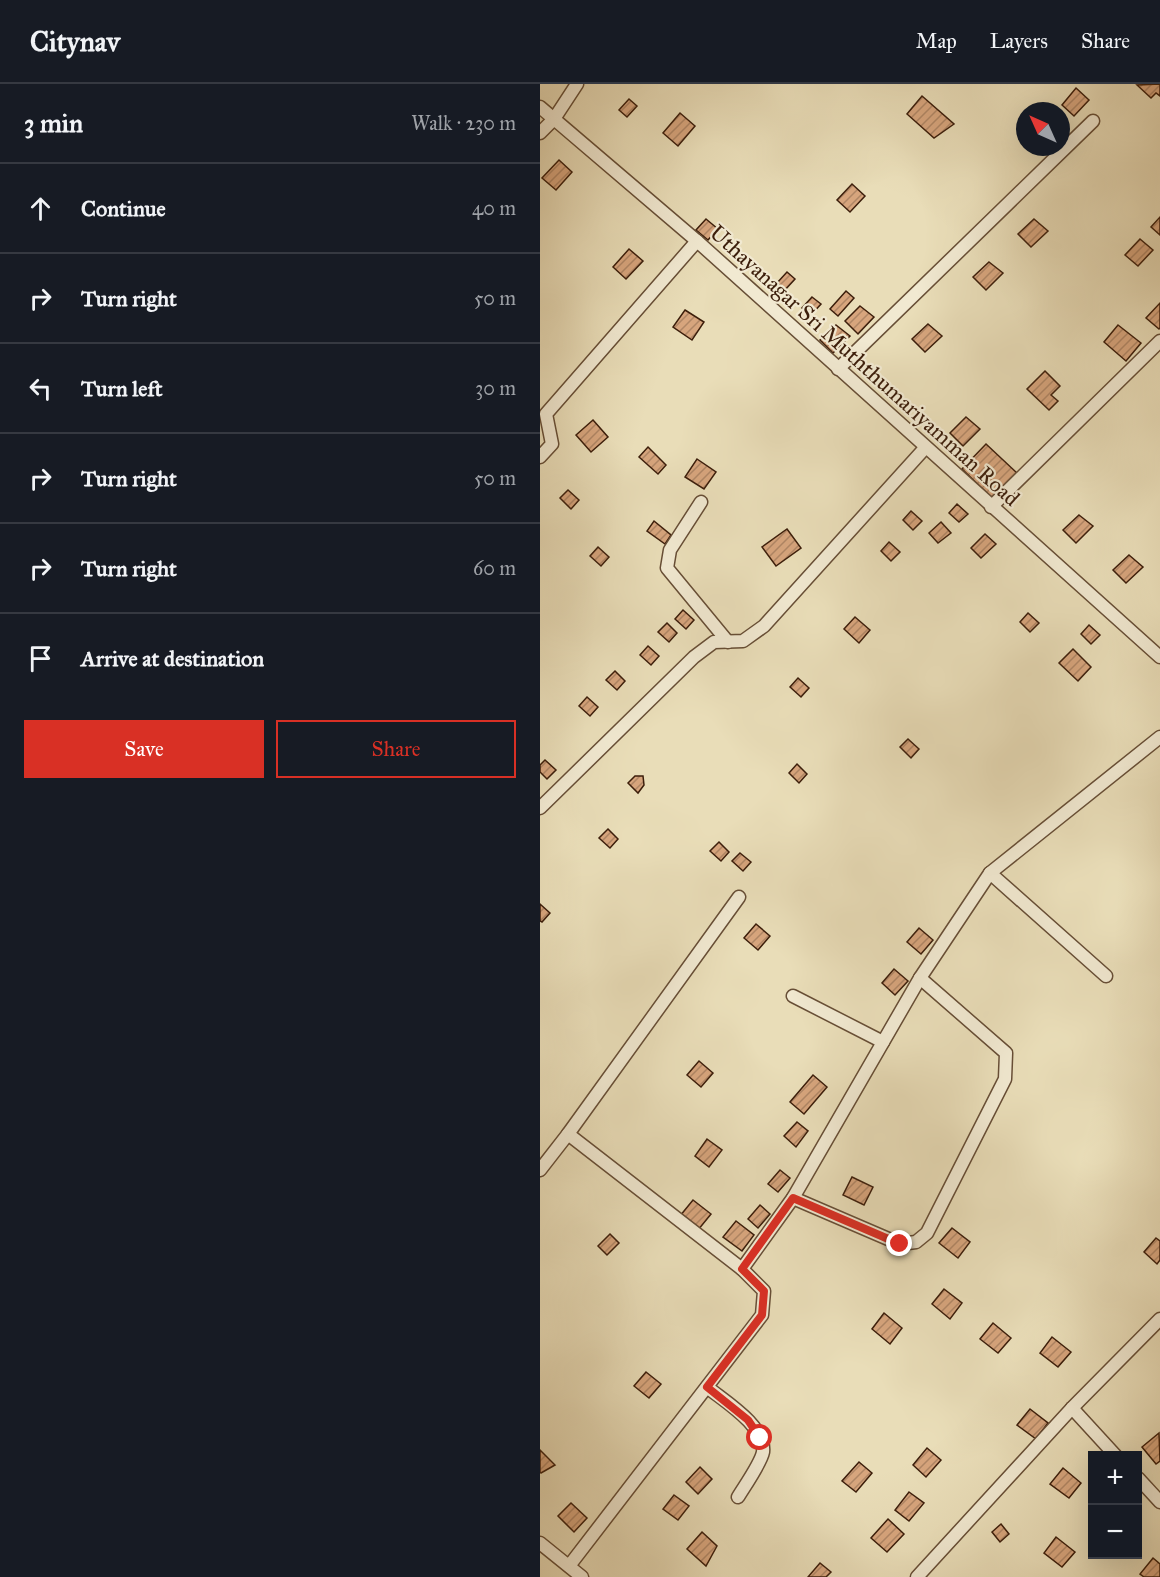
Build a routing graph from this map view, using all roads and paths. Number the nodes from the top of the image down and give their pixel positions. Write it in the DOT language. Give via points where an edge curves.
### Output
graph roads {
  1 [pos="578,84"];
  2 [pos="540,107"];
  3 [pos="554,119"];
  4 [pos="1093,121"];
  5 [pos="540,133"];
  6 [pos="697,242"];
  7 [pos="1160,341"];
  8 [pos="838,369"];
  9 [pos="925,448"];
  10 [pos="540,457"];
  11 [pos="701,502"];
  12 [pos="992,507"];
  13 [pos="728,642"];
  14 [pos="1160,657"];
  15 [pos="1160,737"];
  16 [pos="540,808"];
  17 [pos="990,873"];
  18 [pos="739,897"];
  19 [pos="1106,976"];
  20 [pos="920,978"];
  21 [pos="793,996"];
  22 [pos="883,1042"];
  23 [pos="568,1134"];
  24 [pos="540,1170"];
  25 [pos="793,1198"];
  26 [pos="742,1269"];
  27 [pos="1160,1319"];
  28 [pos="707,1387"];
  29 [pos="1072,1408"];
  30 [pos="1112,1451"];
  31 [pos="1142,1483"];
  32 [pos="738,1497"];
  33 [pos="1160,1502"];
  34 [pos="540,1543"];
  35 [pos="569,1566"];
  36 [pos="582,1577"];
  37 [pos="917,1577"];
  1 -- 3 [label="street"];
  2 -- 3 [label="street, Uthayanagar Sri Muththumariyamman Road"];
  3 -- 5 [label="street"];
  3 -- 6 [label="street, Uthayanagar Sri Muththumariyamman Road"];
  4 -- 8 [label="street"];
  6 -- 8 [label="street, Uthayanagar Sri Muththumariyamman Road"];
  6 -- 10 [label="street" via="546,414 552,444"];
  7 -- 12 [label="street"];
  8 -- 9 [label="street, Uthayanagar Sri Muththumariyamman Road"];
  9 -- 12 [label="street, Uthayanagar Sri Muththumariyamman Road"];
  9 -- 13 [label="street" via="764,626 743,641"];
  11 -- 13 [label="street" via="670,550 667,568"];
  12 -- 14 [label="street, Uthayanagar Sri Muththumariyamman Road"];
  13 -- 16 [label="street" via="714,642 694,657"];
  15 -- 17 [label="street"];
  17 -- 19 [label="street"];
  17 -- 20 [label="street"];
  18 -- 23 [label="street"];
  20 -- 22 [label="street"];
  20 -- 25 [label="street" via="1006,1053 1005,1079 927,1233 916,1242 900,1244"];
  21 -- 22 [label="street"];
  22 -- 25 [label="street"];
  23 -- 24 [label="street"];
  23 -- 26 [label="street"];
  25 -- 26 [label="street"];
  26 -- 28 [label="street" via="764,1291 762,1315"];
  27 -- 29 [label="street"];
  28 -- 32 [label="street" via="748,1420 760,1438 763,1453"];
  28 -- 35 [label="street"];
  29 -- 30 [label="street"];
  29 -- 37 [label="street"];
  31 -- 33 [label="street"];
  34 -- 35 [label="street"];
  35 -- 36 [label="street"];
}
